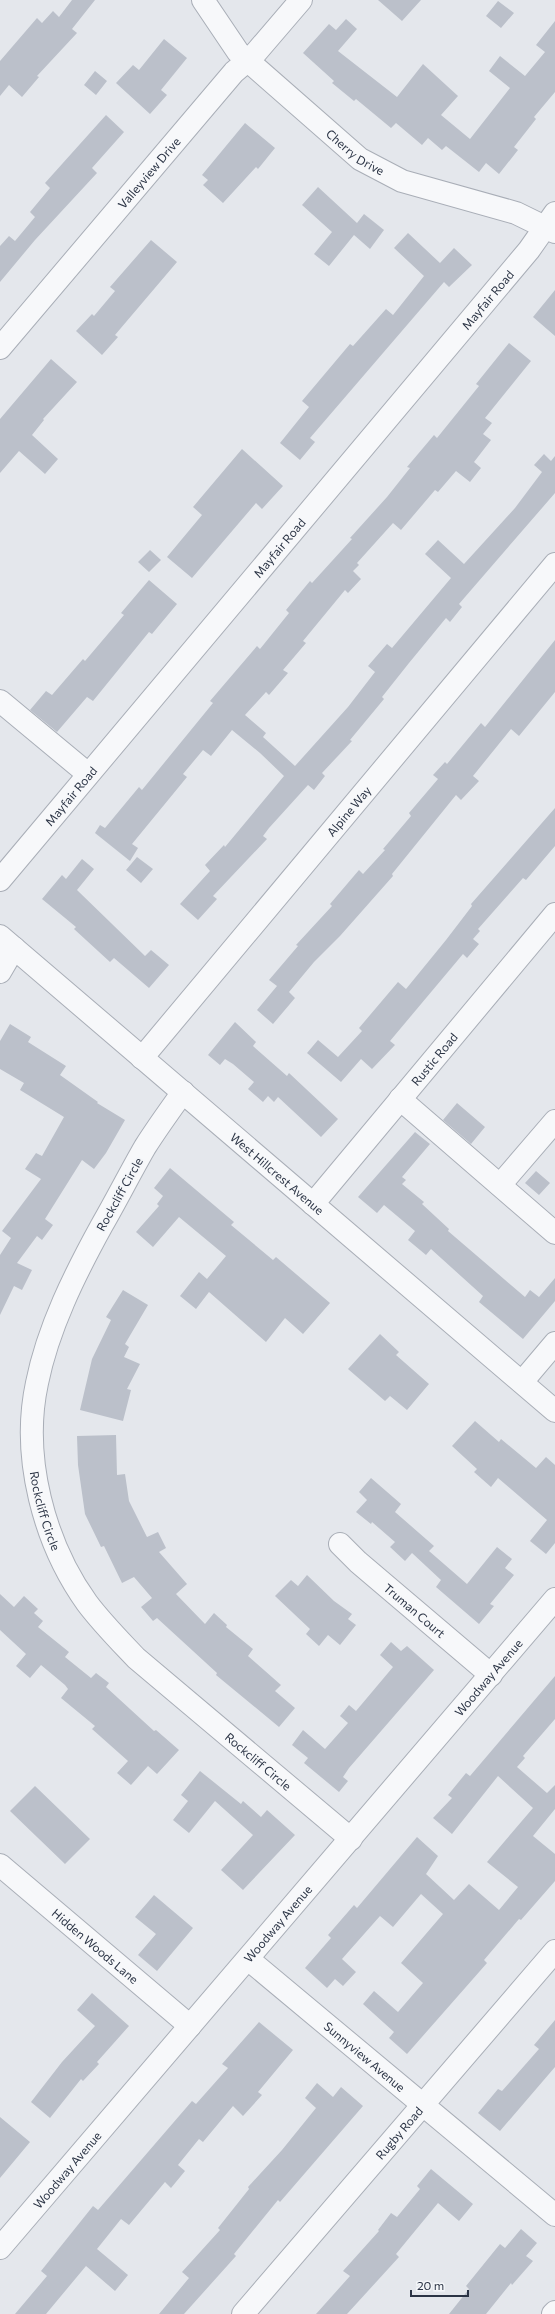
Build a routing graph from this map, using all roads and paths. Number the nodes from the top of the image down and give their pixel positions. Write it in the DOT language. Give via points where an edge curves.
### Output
graph roads {
  1 [pos="203,0"];
  2 [pos="301,0"];
  3 [pos="247,61"];
  4 [pos="552,224"];
  5 [pos="0,348"];
  6 [pos="555,564"];
  7 [pos="0,701"];
  8 [pos="88,774"];
  9 [pos="0,880"];
  10 [pos="555,914"];
  11 [pos="7,942"];
  12 [pos="0,972"];
  13 [pos="142,1058"];
  14 [pos="183,1092"];
  15 [pos="400,1099"];
  16 [pos="555,1121"];
  17 [pos="500,1186"];
  18 [pos="313,1204"];
  19 [pos="555,1233"];
  20 [pos="555,1343"];
  21 [pos="522,1382"];
  22 [pos="555,1411"];
  23 [pos="340,1544"];
  24 [pos="555,1599"];
  25 [pos="491,1674"];
  26 [pos="351,1839"];
  27 [pos="0,1865"];
  28 [pos="555,1951"];
  29 [pos="248,1959"];
  30 [pos="190,2026"];
  31 [pos="423,2105"];
  32 [pos="555,2215"];
  33 [pos="0,2248"];
  34 [pos="243,2314"];
  1 -- 3 [label="street, Cherry Drive" via="238,52"];
  2 -- 3 [label="street, Valleyview Drive"];
  3 -- 4 [label="street, Cherry Drive" via="344,147 378,170 402,181"];
  3 -- 5 [label="street, Valleyview Drive" via="234,72"];
  4 -- 8 [label="street, Mayfair Road"];
  6 -- 13 [label="street, Alpine Way"];
  7 -- 8 [label="street"];
  8 -- 9 [label="street, Mayfair Road"];
  10 -- 15 [label="street, Rustic Road"];
  11 -- 12 [label="street"];
  11 -- 13 [label="street, West Hillcrest Avenue"];
  13 -- 14 [label="street, West Hillcrest Avenue"];
  14 -- 18 [label="street, West Hillcrest Avenue"];
  14 -- 26 [label="street, Rockcliff Circle" via="145,1147 90,1248 52,1334 37,1382 34,1404 34,1460 37,1481 45,1515 62,1560 87,1603 106,1627 136,1658"];
  15 -- 17 [label="street"];
  15 -- 18 [label="street, Rustic Road"];
  16 -- 17 [label="street"];
  17 -- 19 [label="street"];
  18 -- 21 [label="street, West Hillcrest Avenue"];
  20 -- 21 [label="street"];
  21 -- 22 [label="street, West Hillcrest Avenue"];
  23 -- 25 [label="street, Truman Court"];
  24 -- 25 [label="street, Woodway Avenue"];
  25 -- 26 [label="street, Woodway Avenue"];
  26 -- 29 [label="street, Woodway Avenue"];
  27 -- 30 [label="street, Hidden Woods Lane"];
  28 -- 31 [label="street, Rugby Road"];
  29 -- 30 [label="street, Woodway Avenue"];
  29 -- 31 [label="street, Sunnyview Avenue"];
  30 -- 33 [label="street, Woodway Avenue"];
  31 -- 32 [label="street, Sunnyview Avenue"];
  31 -- 34 [label="street, Rugby Road"];
}
